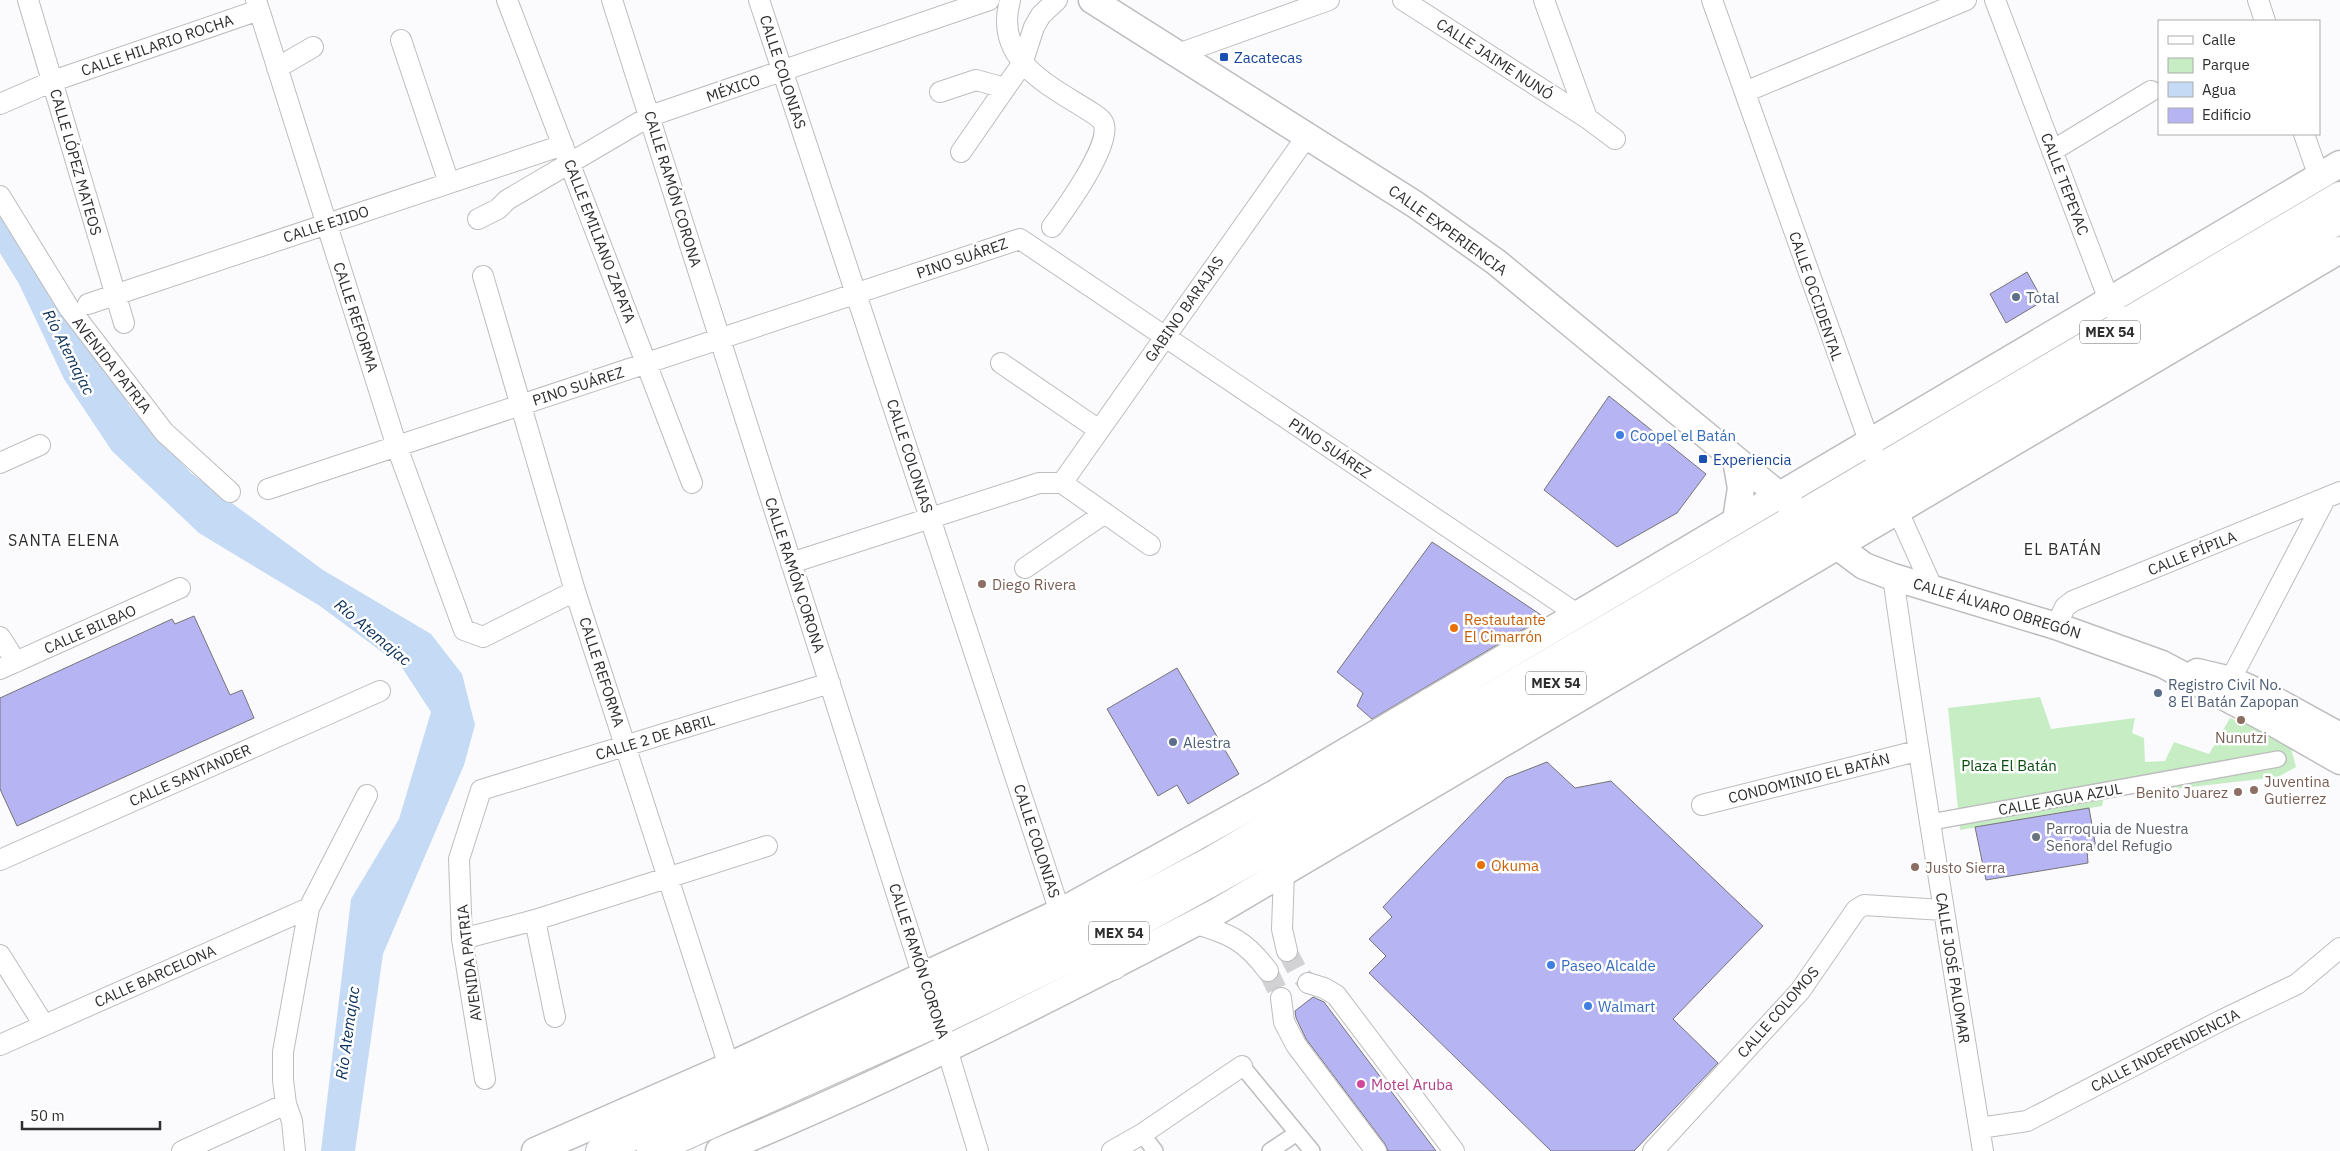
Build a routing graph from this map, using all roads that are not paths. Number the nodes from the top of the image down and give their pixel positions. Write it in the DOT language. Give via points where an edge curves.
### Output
graph roads {
  1 [pos="28,0"];
  2 [pos="507,0"];
  3 [pos="612,0"];
  4 [pos="759,0"];
  5 [pos="989,0"];
  6 [pos="1010,0"];
  7 [pos="1057,0"];
  8 [pos="1329,0"];
  9 [pos="1404,0"];
  10 [pos="1544,0"];
  11 [pos="1712,0"];
  12 [pos="1966,0"];
  13 [pos="1994,0"];
  14 [pos="2258,0"];
  15 [pos="1095,1"];
  16 [pos="257,5"];
  17 [pos="1922,9"];
  18 [pos="2265,20"];
  19 [pos="401,40"];
  20 [pos="313,47"];
  21 [pos="1178,54"];
  22 [pos="1022,64"];
  23 [pos="277,68"];
  24 [pos="783,71"];
  25 [pos="53,81"];
  26 [pos="1005,88"];
  27 [pos="2151,91"];
  28 [pos="940,92"];
  29 [pos="1744,92"];
  30 [pos="0,104"];
  31 [pos="650,116"];
  32 [pos="1587,118"];
  33 [pos="2305,135"];
  34 [pos="1307,136"];
  35 [pos="1615,139"];
  36 [pos="2052,151"];
  37 [pos="961,152"];
  38 [pos="566,154"];
  39 [pos="2329,170"];
  40 [pos="449,183"];
  41 [pos="0,196"];
  42 [pos="2340,196"];
  43 [pos="478,219"];
  44 [pos="2340,219"];
  45 [pos="326,224"];
  46 [pos="1052,227"];
  47 [pos="2340,250"];
  48 [pos="483,276"];
  49 [pos="115,294"];
  50 [pos="857,294"];
  51 [pos="2109,300"];
  52 [pos="88,304"];
  53 [pos="124,324"];
  54 [pos="1165,337"];
  55 [pos="720,339"];
  56 [pos="2134,343"];
  57 [pos="1001,363"];
  58 [pos="647,364"];
  59 [pos="521,405"];
  60 [pos="1099,430"];
  61 [pos="1868,442"];
  62 [pos="40,445"];
  63 [pos="397,447"];
  64 [pos="1736,460"];
  65 [pos="0,463"];
  66 [pos="692,483"];
  67 [pos="1062,483"];
  68 [pos="268,489"];
  69 [pos="1888,489"];
  70 [pos="230,492"];
  71 [pos="1780,494"];
  72 [pos="2333,496"];
  73 [pos="1105,513"];
  74 [pos="931,518"];
  75 [pos="1736,520"];
  76 [pos="1818,530"];
  77 [pos="1150,545"];
  78 [pos="791,563"];
  79 [pos="1025,568"];
  80 [pos="1893,577"];
  81 [pos="1932,587"];
  82 [pos="180,588"];
  83 [pos="575,591"];
  84 [pos="1577,614"];
  85 [pos="2056,626"];
  86 [pos="0,637"];
  87 [pos="8,666"];
  88 [pos="830,683"];
  89 [pos="2227,688"];
  90 [pos="380,691"];
  91 [pos="1429,702"];
  92 [pos="1480,704"];
  93 [pos="2340,736"];
  94 [pos="626,746"];
  95 [pos="1917,751"];
  96 [pos="2278,759"];
  97 [pos="2340,761"];
  98 [pos="481,790"];
  99 [pos="367,795"];
  100 [pos="1702,805"];
  101 [pos="1931,822"];
  102 [pos="767,846"];
  103 [pos="0,860"];
  104 [pos="1284,872"];
  105 [pos="668,878"];
  106 [pos="309,908"];
  107 [pos="1943,910"];
  108 [pos="1060,912"];
  109 [pos="535,920"];
  110 [pos="1193,924"];
  111 [pos="462,939"];
  112 [pos="2340,948"];
  113 [pos="1287,951"];
  114 [pos="0,955"];
  115 [pos="1068,959"];
  116 [pos="1113,966"];
  117 [pos="1268,971"];
  118 [pos="1308,983"];
  119 [pos="1281,998"];
  120 [pos="931,1000"];
  121 [pos="555,1017"];
  122 [pos="44,1025"];
  123 [pos="0,1044"];
  124 [pos="947,1049"];
  125 [pos="729,1066"];
  126 [pos="1242,1066"];
  127 [pos="484,1079"];
  128 [pos="286,1104"];
  129 [pos="1980,1128"];
  130 [pos="1297,1133"];
  131 [pos="1142,1134"];
  132 [pos="182,1151"];
  133 [pos="295,1151"];
  134 [pos="535,1151"];
  135 [pos="600,1151"];
  136 [pos="652,1151"];
  137 [pos="719,1151"];
  138 [pos="978,1151"];
  139 [pos="1112,1151"];
  140 [pos="1155,1151"];
  141 [pos="1270,1151"];
  142 [pos="1312,1151"];
  143 [pos="1376,1151"];
  144 [pos="1454,1151"];
  145 [pos="1653,1151"];
  146 [pos="1983,1151"];
  1 -- 25 [label="street, CALLE LÓPEZ MATEOS"];
  2 -- 38 [label="street, CALLE EMILIANO ZAPATA"];
  3 -- 31 [label="street, CALLE RAMÓN CORONA"];
  4 -- 24 [label="street, CALLE COLONIAS"];
  5 -- 24 [label="street, MÉXICO"];
  6 -- 22 [label="street" via="1007,32"];
  7 -- 22 [label="street" via="1034,27"];
  8 -- 21 [label="street"];
  9 -- 32 [label="street, CALLE JAIME NUNÓ"];
  10 -- 32 [label="street"];
  11 -- 29 [label="street, CALLE OCCIDENTAL"];
  12 -- 17 [label="street"];
  13 -- 36 [label="street, CALLE TEPEYAC"];
  14 -- 18 [label="street"];
  15 -- 21 [label="street, CALLE EXPERIENCIA"];
  16 -- 23 [label="street, CALLE REFORMA"];
  16 -- 25 [label="street, CALLE HILARIO ROCHA"];
  17 -- 29 [label="street"];
  19 -- 40 [label="street"];
  20 -- 23 [label="street"];
  21 -- 34 [label="street, CALLE EXPERIENCIA"];
  22 -- 26 [label="street"];
  22 -- 46 [label="street" via="1102,120 1104,126 1104,134 1085,180"];
  23 -- 45 [label="street, CALLE REFORMA"];
  24 -- 31 [label="street, MÉXICO"];
  24 -- 50 [label="street, CALLE COLONIAS"];
  25 -- 30 [label="street, CALLE HILARIO ROCHA"];
  25 -- 49 [label="street, CALLE LÓPEZ MATEOS"];
  26 -- 28 [label="street" via="976,80"];
  26 -- 37 [label="street"];
  27 -- 36 [label="street"];
  29 -- 61 [label="street, CALLE OCCIDENTAL"];
  31 -- 38 [label="street, MÉXICO"];
  31 -- 55 [label="street, CALLE RAMÓN CORONA"];
  32 -- 35 [label="street, CALLE JAIME NUNÓ"];
  33 -- 39 [label="street"];
  34 -- 54 [label="street, GABINO BARAJAS"];
  34 -- 64 [label="street, CALLE EXPERIENCIA" via="1416,204 1496,262"];
  36 -- 51 [label="street, CALLE TEPEYAC"];
  38 -- 40 [label="street, CALLE EJIDO"];
  38 -- 43 [label="street" via="498,209"];
  38 -- 58 [label="street, CALLE EMILIANO ZAPATA"];
  39 -- 51 [label="street"];
  40 -- 45 [label="street, CALLE EJIDO"];
  41 -- 70 [label="street, AVENIDA PATRIA" via="69,308 164,432"];
  42 -- 56 [label="main road, MEX 54"];
  44 -- 56 [label="main road, MEX 54"];
  45 -- 49 [label="street, CALLE EJIDO"];
  45 -- 63 [label="street, CALLE REFORMA"];
  47 -- 56 [label="street"];
  48 -- 59 [label="street, CALLE REFORMA"];
  49 -- 52 [label="street, CALLE EJIDO"];
  49 -- 53 [label="street, CALLE LÓPEZ MATEOS"];
  50 -- 54 [label="street, PINO SUÁREZ" via="1020,239"];
  50 -- 55 [label="street, PINO SUÁREZ"];
  50 -- 74 [label="street, CALLE COLONIAS"];
  51 -- 56 [label="street, CALLE TEPEYAC"];
  51 -- 61 [label="street"];
  54 -- 60 [label="street, GABINO BARAJAS"];
  54 -- 84 [label="street, PINO SUÁREZ"];
  55 -- 58 [label="street, PINO SUÁREZ"];
  55 -- 78 [label="street, CALLE RAMÓN CORONA"];
  56 -- 69 [label="main road, MEX 54"];
  57 -- 60 [label="street"];
  58 -- 59 [label="street, PINO SUÁREZ"];
  58 -- 66 [label="street, CALLE EMILIANO ZAPATA"];
  59 -- 63 [label="street, PINO SUÁREZ"];
  59 -- 83 [label="street, CALLE REFORMA"];
  60 -- 67 [label="street, GABINO BARAJAS"];
  61 -- 69 [label="street, CALLE OCCIDENTAL"];
  61 -- 71 [label="street"];
  62 -- 65 [label="street"];
  63 -- 68 [label="street, PINO SUÁREZ"];
  63 -- 83 [label="street, CALLE REFORMA" via="464,630 483,637"];
  64 -- 71 [label="street, CALLE EXPERIENCIA"];
  64 -- 75 [label="street" via="1741,488"];
  67 -- 73 [label="street"];
  67 -- 74 [label="street" via="1040,483"];
  69 -- 76 [label="main road, MEX 54"];
  69 -- 81 [label="street, CALLE OCCIDENTAL"];
  71 -- 75 [label="street"];
  71 -- 76 [label="street, CALLE ÁLVARO OBREGÓN"];
  72 -- 85 [label="street, CALLE PÍPILA" via="2073,601 2065,607"];
  72 -- 89 [label="street"];
  73 -- 77 [label="street"];
  73 -- 79 [label="street"];
  74 -- 78 [label="street"];
  74 -- 108 [label="street, CALLE COLONIAS"];
  75 -- 84 [label="street"];
  76 -- 80 [label="street, CALLE ÁLVARO OBREGÓN" via="1864,566"];
  76 -- 92 [label="main road, MEX 54"];
  76 -- 104 [label="street"];
  76 -- 115 [label="main road, MEX 54" via="1295,836"];
  78 -- 88 [label="street, CALLE RAMÓN CORONA"];
  80 -- 81 [label="street, CALLE ÁLVARO OBREGÓN"];
  80 -- 95 [label="street, CALLE JOSÉ PALOMAR"];
  81 -- 85 [label="street, CALLE ÁLVARO OBREGÓN"];
  82 -- 87 [label="street, CALLE BILBAO"];
  83 -- 94 [label="street, CALLE REFORMA"];
  84 -- 91 [label="street"];
  85 -- 89 [label="street, CALLE ÁLVARO OBREGÓN"];
  86 -- 87 [label="street"];
  88 -- 94 [label="street, CALLE 2 DE ABRIL"];
  88 -- 120 [label="street, CALLE RAMÓN CORONA"];
  89 -- 93 [label="street, CALLE ÁLVARO OBREGÓN" via="2269,697"];
  89 -- 97 [label="street, CALLE ÁLVARO OBREGÓN" via="2272,722"];
  90 -- 103 [label="street, CALLE SANTANDER"];
  91 -- 92 [label="main road"];
  91 -- 108 [label="street" via="1272,795"];
  92 -- 120 [label="main road, MEX 54" via="1209,862 1092,924"];
  94 -- 98 [label="street, CALLE 2 DE ABRIL"];
  94 -- 105 [label="street, CALLE REFORMA"];
  95 -- 100 [label="street, CONDOMINIO EL BATÁN"];
  95 -- 101 [label="street, CALLE JOSÉ PALOMAR"];
  96 -- 101 [label="street, CALLE AGUA AZUL"];
  98 -- 111 [label="street, AVENIDA PATRIA" via="459,859"];
  99 -- 106 [label="street"];
  101 -- 107 [label="street, CALLE JOSÉ PALOMAR"];
  102 -- 105 [label="street"];
  104 -- 110 [label="street"];
  104 -- 113 [label="street" via="1282,929"];
  105 -- 109 [label="street"];
  105 -- 125 [label="street, CALLE REFORMA"];
  106 -- 122 [label="street, CALLE BARCELONA"];
  106 -- 128 [label="street" via="283,1052"];
  107 -- 129 [label="street, CALLE JOSÉ PALOMAR"];
  107 -- 145 [label="street, CALLE COLOMOS" via="1864,905 1856,910 1800,991"];
  108 -- 120 [label="street"];
  109 -- 111 [label="street"];
  109 -- 121 [label="street"];
  110 -- 116 [label="street"];
  110 -- 117 [label="street" via="1227,933 1253,950"];
  111 -- 127 [label="street, AVENIDA PATRIA"];
  112 -- 129 [label="street, CALLE INDEPENDENCIA" via="2297,984 2027,1121"];
  114 -- 122 [label="street"];
  115 -- 116 [label="main road"];
  115 -- 120 [label="main road, MEX 54"];
  116 -- 124 [label="street"];
  118 -- 144 [label="street" via="1336,995"];
  119 -- 143 [label="street" via="1284,1022 1296,1045"];
  120 -- 124 [label="street, CALLE RAMÓN CORONA"];
  120 -- 125 [label="street"];
  120 -- 135 [label="main road, MEX 54"];
  120 -- 136 [label="main road, MEX 54"];
  122 -- 123 [label="street, CALLE BARCELONA"];
  124 -- 137 [label="street"];
  124 -- 138 [label="street, CALLE RAMÓN CORONA"];
  125 -- 134 [label="street"];
  126 -- 130 [label="street"];
  126 -- 131 [label="street"];
  128 -- 132 [label="street"];
  128 -- 133 [label="street" via="292,1121"];
  129 -- 146 [label="street, CALLE JOSÉ PALOMAR"];
  130 -- 141 [label="street"];
  130 -- 142 [label="street"];
  131 -- 139 [label="street"];
  131 -- 140 [label="street"];
}
